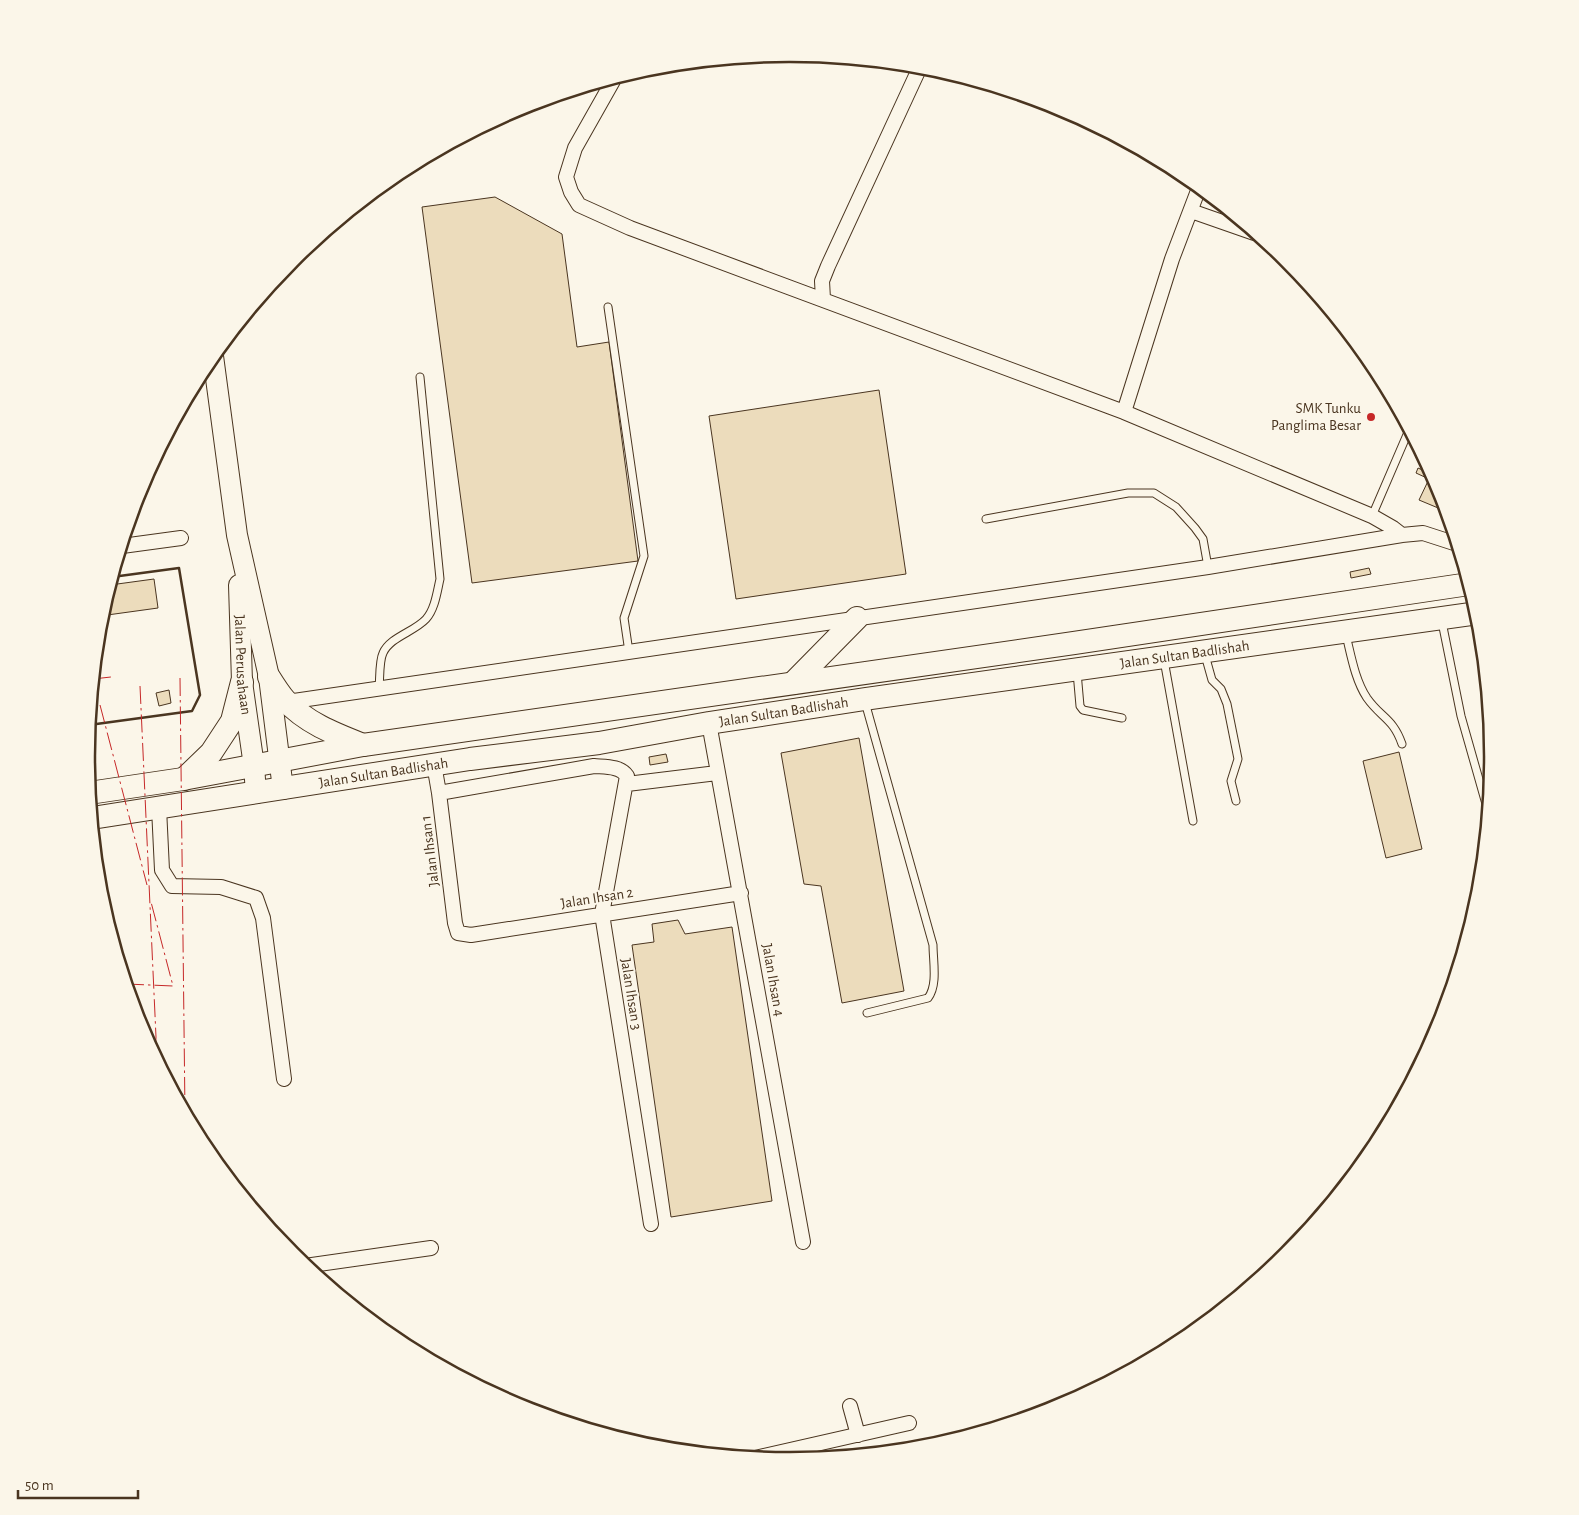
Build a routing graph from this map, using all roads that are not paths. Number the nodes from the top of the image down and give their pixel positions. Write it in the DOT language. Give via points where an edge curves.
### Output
graph roads {
  1 [pos="917,74"];
  2 [pos="610,86"];
  3 [pos="1197,195"];
  4 [pos="1191,211"];
  5 [pos="1239,228"];
  6 [pos="823,299"];
  7 [pos="608,307"];
  8 [pos="215,367"];
  9 [pos="420,377"];
  10 [pos="1124,412"];
  11 [pos="1406,437"];
  12 [pos="1372,516"];
  13 [pos="986,519"];
  14 [pos="1402,535"];
  15 [pos="237,536"];
  16 [pos="181,538"];
  17 [pos="1450,542"];
  18 [pos="128,545"];
  19 [pos="1208,567"];
  20 [pos="1463,585"];
  21 [pos="1469,614"];
  22 [pos="857,618"];
  23 [pos="1441,619"];
  24 [pos="1346,632"];
  25 [pos="629,652"];
  26 [pos="1204,652"];
  27 [pos="1164,657"];
  28 [pos="1076,670"];
  29 [pos="269,677"];
  30 [pos="242,682"];
  31 [pos="793,683"];
  32 [pos="379,689"];
  33 [pos="864,700"];
  34 [pos="287,702"];
  35 [pos="1122,718"];
  36 [pos="710,723"];
  37 [pos="1402,744"];
  38 [pos="363,746"];
  39 [pos="280,760"];
  40 [pos="434,764"];
  41 [pos="254,766"];
  42 [pos="717,773"];
  43 [pos="625,777"];
  44 [pos="183,779"];
  45 [pos="283,789"];
  46 [pos="96,792"];
  47 [pos="256,793"];
  48 [pos="439,793"];
  49 [pos="1483,794"];
  50 [pos="1236,801"];
  51 [pos="159,808"];
  52 [pos="97,817"];
  53 [pos="1193,821"];
  54 [pos="741,893"];
  55 [pos="602,914"];
  56 [pos="458,933"];
  57 [pos="867,1013"];
  58 [pos="284,1079"];
  59 [pos="651,1224"];
  60 [pos="803,1242"];
  61 [pos="431,1248"];
  62 [pos="315,1265"];
  63 [pos="850,1406"];
  64 [pos="909,1423"];
  65 [pos="858,1435"];
  66 [pos="783,1452"];
  1 -- 6 [label="street" via="828,266 822,281"];
  2 -- 6 [label="street" via="575,148 566,176 579,205 630,228"];
  3 -- 4 [label="street"];
  4 -- 5 [label="street"];
  4 -- 10 [label="street" via="1172,259"];
  6 -- 10 [label="street"];
  7 -- 25 [label="lane" via="644,556 624,618"];
  8 -- 15 [label="main road, Jalan Perusahaan"];
  9 -- 32 [label="lane" via="440,579 435,603 426,618 391,643 383,654"];
  10 -- 12 [label="street"];
  11 -- 12 [label="lane"];
  12 -- 14 [label="street"];
  13 -- 19 [label="lane" via="1128,494 1154,493 1176,507 1195,528 1203,539"];
  14 -- 17 [label="street" via="1423,533"];
  14 -- 19 [label="street"];
  15 -- 29 [label="main road, Jalan Perusahaan"];
  15 -- 30 [label="main road, Jalan Perusahaan"];
  16 -- 18 [label="street"];
  19 -- 22 [label="street"];
  20 -- 31 [label="main road, Jalan Sultan Badlishah"];
  21 -- 23 [label="main road, Jalan Sultan Badlishah"];
  22 -- 25 [label="street"];
  22 -- 31 [label="main road"];
  23 -- 24 [label="main road, Jalan Sultan Badlishah"];
  23 -- 49 [label="lane" via="1461,716"];
  24 -- 26 [label="main road, Jalan Sultan Badlishah"];
  24 -- 37 [label="lane" via="1354,669 1366,696 1398,731"];
  25 -- 32 [label="street"];
  26 -- 27 [label="main road, Jalan Sultan Badlishah"];
  26 -- 50 [label="lane" via="1212,680 1221,689 1227,704 1238,759 1231,781"];
  27 -- 28 [label="main road, Jalan Sultan Badlishah"];
  27 -- 53 [label="lane"];
  28 -- 33 [label="main road, Jalan Sultan Badlishah"];
  28 -- 35 [label="lane" via="1083,710"];
  29 -- 34 [label="main road"];
  29 -- 39 [label="main road, Jalan Perusahaan"];
  30 -- 41 [label="main road, Jalan Perusahaan"];
  30 -- 44 [label="main road" via="232,722 211,753"];
  31 -- 38 [label="main road, Jalan Sultan Badlishah"];
  32 -- 34 [label="street"];
  33 -- 36 [label="main road, Jalan Sultan Badlishah"];
  33 -- 57 [label="lane" via="933,945 933,986 928,998"];
  34 -- 38 [label="main road" via="326,730"];
  36 -- 40 [label="main road, Jalan Sultan Badlishah" via="599,743"];
  36 -- 42 [label="street, Jalan Ihsan 4"];
  38 -- 39 [label="main road, Jalan Sultan Badlishah"];
  39 -- 41 [label="main road, Jalan Sultan Badlishah"];
  39 -- 45 [label="main road, Jalan Perusahaan"];
  40 -- 45 [label="main road, Jalan Sultan Badlishah"];
  40 -- 48 [label="street, Jalan Ihsan 1"];
  41 -- 44 [label="main road, Jalan Sultan Badlishah"];
  41 -- 47 [label="main road, Jalan Perusahaan"];
  42 -- 43 [label="street"];
  42 -- 54 [label="street, Jalan Ihsan 4"];
  43 -- 48 [label="street" via="612,767 594,766"];
  43 -- 55 [label="street, Jalan Ihsan 3"];
  44 -- 46 [label="main road, Jalan Sultan Badlishah"];
  45 -- 47 [label="main road, Jalan Sultan Badlishah"];
  47 -- 51 [label="main road, Jalan Sultan Badlishah"];
  48 -- 56 [label="street, Jalan Ihsan 1"];
  51 -- 52 [label="main road, Jalan Sultan Badlishah"];
  51 -- 58 [label="street" via="162,870 172,886 221,888 256,898 263,918"];
  54 -- 55 [label="street, Jalan Ihsan 2"];
  54 -- 60 [label="street, Jalan Ihsan 4"];
  55 -- 56 [label="street, Jalan Ihsan 2" via="471,935"];
  55 -- 59 [label="street, Jalan Ihsan 3"];
  61 -- 62 [label="street"];
  63 -- 65 [label="street"];
  64 -- 65 [label="street"];
  65 -- 66 [label="street"];
}
